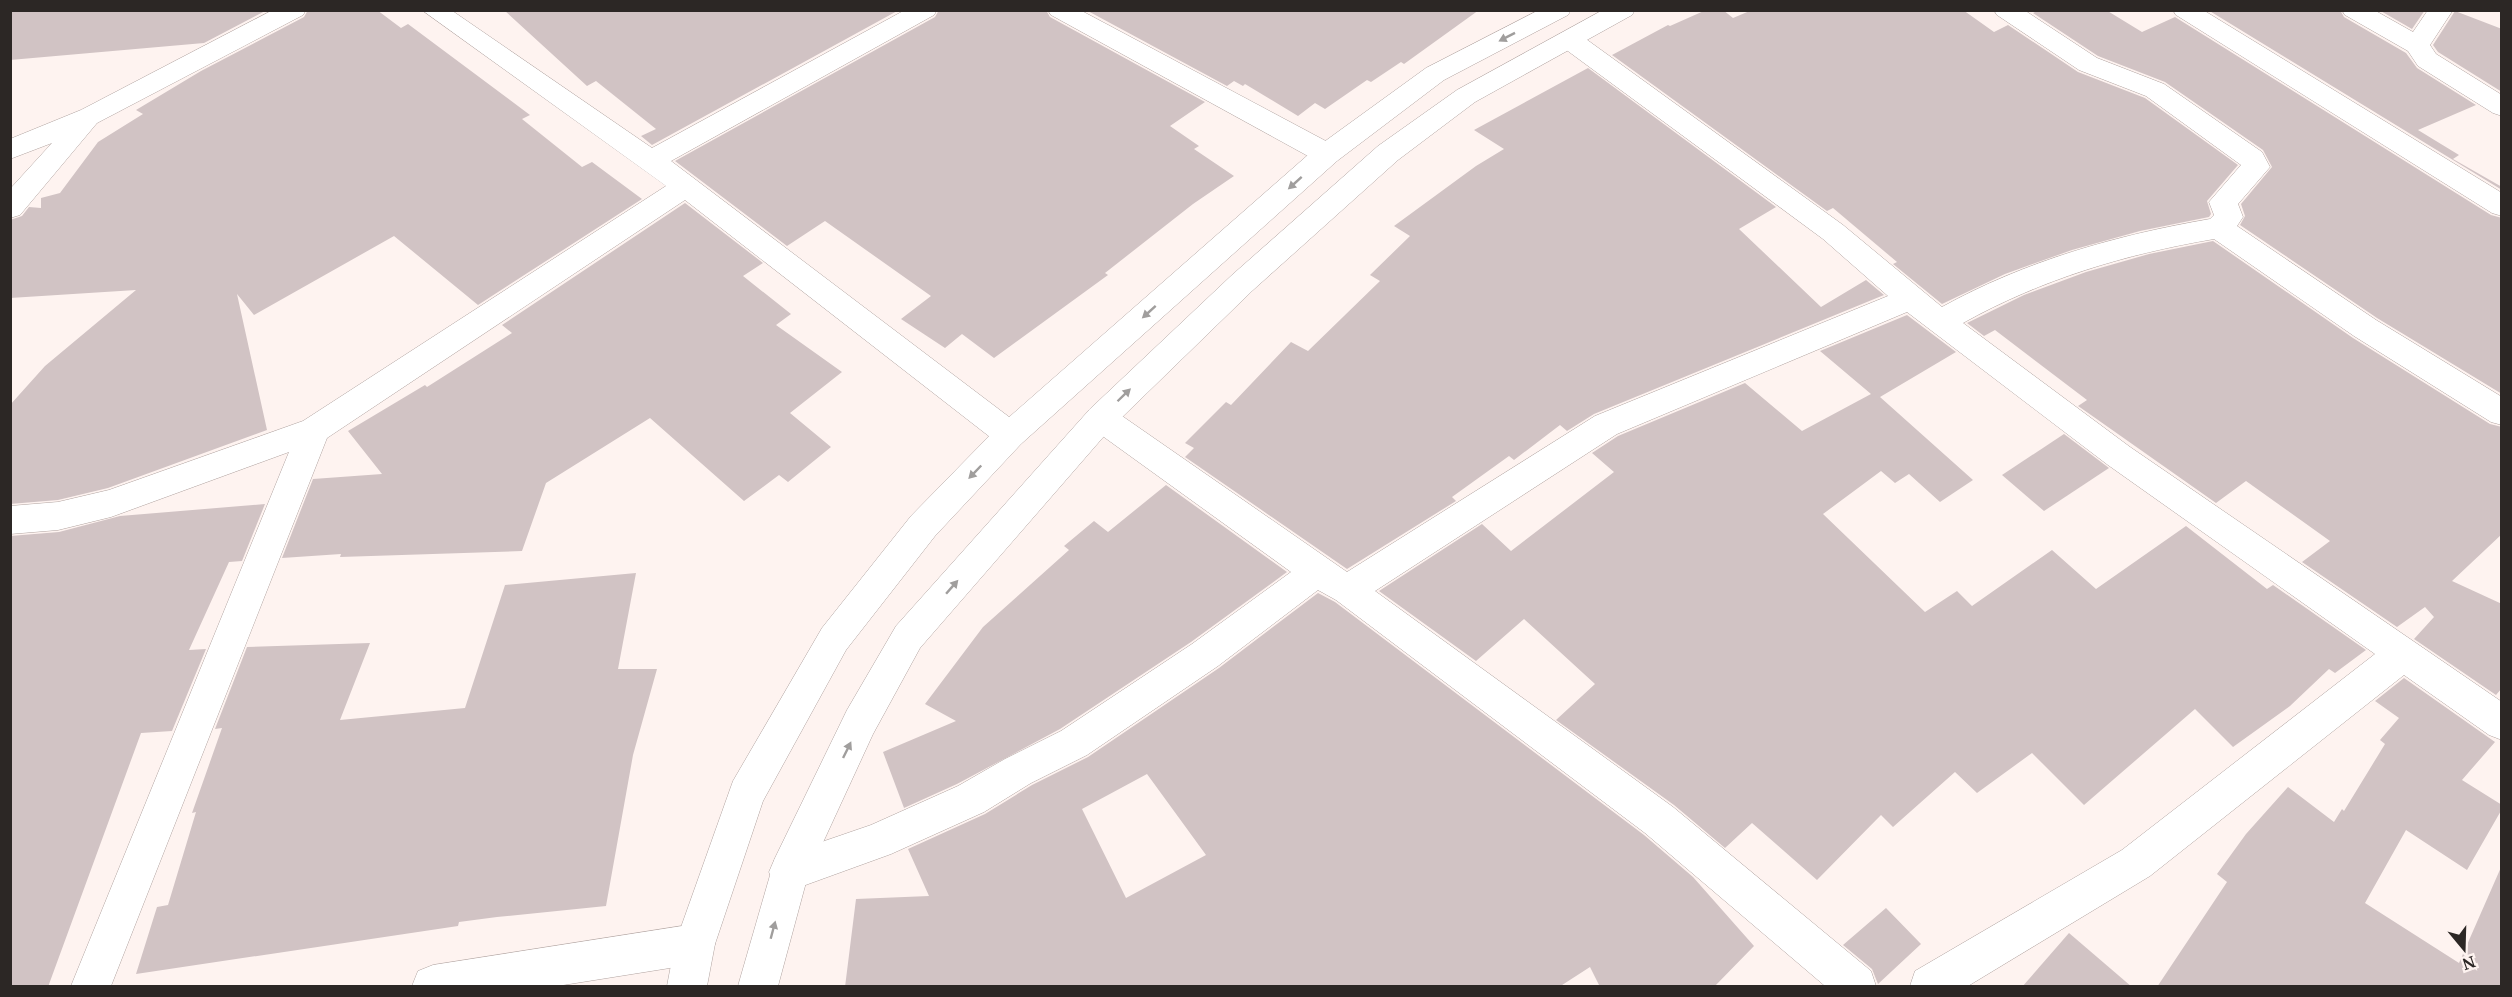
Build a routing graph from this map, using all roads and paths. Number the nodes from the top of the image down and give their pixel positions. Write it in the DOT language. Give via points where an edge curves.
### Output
graph roads {
  1 [pos="294,10"];
  2 [pos="434,10"];
  3 [pos="926,10"];
  4 [pos="1060,10"];
  5 [pos="1559,10"];
  6 [pos="1623,10"];
  7 [pos="2006,10"];
  8 [pos="2185,10"];
  9 [pos="2354,10"];
  10 [pos="2441,10"];
  11 [pos="1570,40"];
  12 [pos="2418,45"];
  13 [pos="2502,107"];
  14 [pos="90,116"];
  15 [pos="10,150"];
  16 [pos="1327,154"];
  17 [pos="651,160"];
  18 [pos="686,186"];
  19 [pos="2502,206"];
  20 [pos="10,208"];
  21 [pos="2219,228"];
  22 [pos="1910,299"];
  23 [pos="1940,321"];
  24 [pos="2502,413"];
  25 [pos="1101,418"];
  26 [pos="314,430"];
  27 [pos="1010,435"];
  28 [pos="10,520"];
  29 [pos="1317,572"];
  30 [pos="1348,590"];
  31 [pos="2403,654"];
  32 [pos="2502,723"];
  33 [pos="789,872"];
  34 [pos="694,944"];
  35 [pos="91,987"];
  36 [pos="433,987"];
  37 [pos="687,987"];
  38 [pos="758,987"];
  39 [pos="1856,987"];
  40 [pos="1930,987"];
  1 -- 14 [label="street"];
  2 -- 17 [label="street"];
  3 -- 17 [label="street"];
  4 -- 16 [label="street"];
  5 -- 16 [label="street, one-way" via="1435,74"];
  6 -- 11 [label="street"];
  7 -- 21 [label="street" via="2088,64 2155,90 2252,159 2256,167 2223,202 2229,217"];
  8 -- 19 [label="street"];
  9 -- 12 [label="street"];
  10 -- 12 [label="street"];
  11 -- 22 [label="street" via="1833,232"];
  25 -- 11 [label="street, one-way" via="1242,283 1388,153 1466,96"];
  12 -- 13 [label="street" via="2427,60"];
  14 -- 15 [label="street"];
  14 -- 20 [label="street"];
  16 -- 27 [label="street, one-way"];
  17 -- 18 [label="street"];
  18 -- 26 [label="street"];
  18 -- 27 [label="street"];
  21 -- 23 [label="street" via="2158,237 2102,252 1982,297"];
  21 -- 24 [label="street" via="2365,328"];
  22 -- 23 [label="street"];
  22 -- 30 [label="street" via="1606,426"];
  23 -- 31 [label="street" via="2119,456"];
  25 -- 29 [label="street"];
  33 -- 25 [label="street, one-way" via="861,722 909,637"];
  26 -- 28 [label="street" via="111,503 58,516"];
  26 -- 35 [label="street"];
  27 -- 34 [label="street, one-way" via="923,526 834,639 747,794"];
  29 -- 30 [label="street"];
  29 -- 33 [label="street" via="1205,655 1074,743 930,818"];
  30 -- 39 [label="street" via="1659,820"];
  31 -- 32 [label="street"];
  31 -- 40 [label="street" via="2136,863"];
  38 -- 33 [label="street, one-way"];
  34 -- 36 [label="street"];
  34 -- 37 [label="street"];
}
